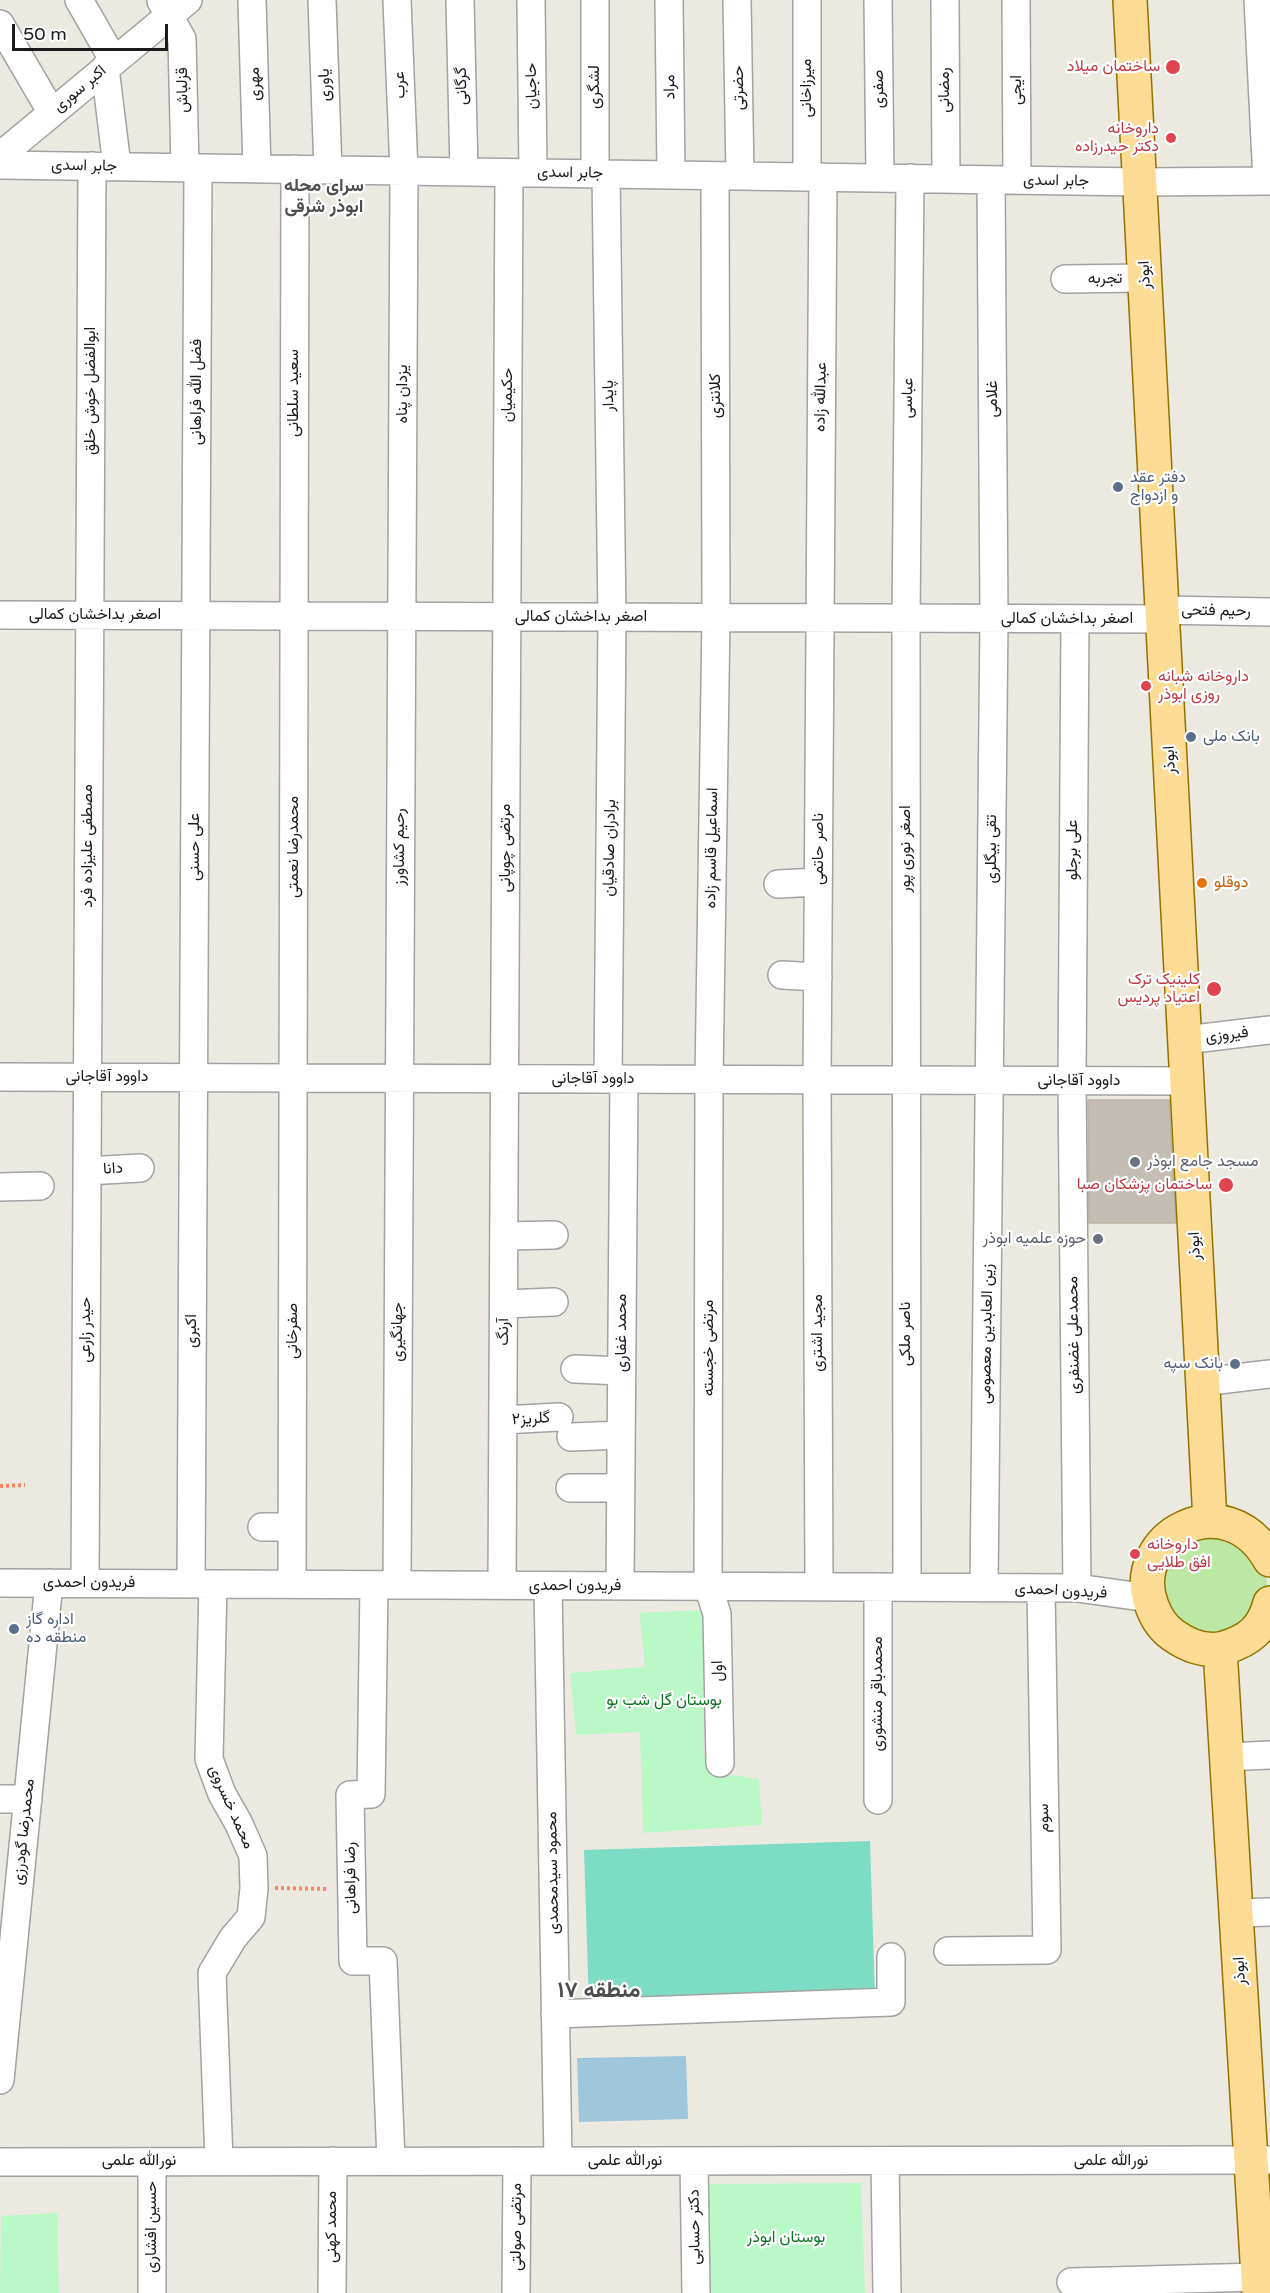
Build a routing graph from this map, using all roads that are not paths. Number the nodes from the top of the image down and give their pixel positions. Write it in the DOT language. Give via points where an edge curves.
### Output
graph roads {
  1 [pos="79,0"];
  2 [pos="252,0"];
  3 [pos="322,0"];
  4 [pos="397,0"];
  5 [pos="460,0"];
  6 [pos="531,0"];
  7 [pos="595,0"];
  8 [pos="669,0"];
  9 [pos="737,0"];
  10 [pos="807,0"];
  11 [pos="878,0"];
  12 [pos="945,0"];
  13 [pos="1016,0"];
  14 [pos="1130,0"];
  15 [pos="1258,0"];
  16 [pos="173,5"];
  17 [pos="0,24"];
  18 [pos="110,65"];
  19 [pos="52,113"];
  20 [pos="0,156"];
  21 [pos="0,165"];
  22 [pos="104,166"];
  23 [pos="192,168"];
  24 [pos="257,169"];
  25 [pos="295,169"];
  26 [pos="328,170"];
  27 [pos="404,171"];
  28 [pos="464,172"];
  29 [pos="521,173"];
  30 [pos="601,174"];
  31 [pos="671,175"];
  32 [pos="728,176"];
  33 [pos="815,177"];
  34 [pos="880,178"];
  35 [pos="910,178"];
  36 [pos="946,179"];
  37 [pos="1004,180"];
  38 [pos="1268,181"];
  39 [pos="1140,182"];
  40 [pos="1065,279"];
  41 [pos="1145,279"];
  42 [pos="1270,612"];
  43 [pos="1162,614"];
  44 [pos="0,615"];
  45 [pos="89,615"];
  46 [pos="196,616"];
  47 [pos="294,616"];
  48 [pos="401,616"];
  49 [pos="507,617"];
  50 [pos="612,617"];
  51 [pos="716,617"];
  52 [pos="819,618"];
  53 [pos="906,618"];
  54 [pos="994,618"];
  55 [pos="1075,619"];
  56 [pos="818,882"];
  57 [pos="778,884"];
  58 [pos="782,975"];
  59 [pos="818,977"];
  60 [pos="1270,1030"];
  61 [pos="1185,1040"];
  62 [pos="0,1077"];
  63 [pos="87,1077"];
  64 [pos="194,1078"];
  65 [pos="293,1078"];
  66 [pos="399,1078"];
  67 [pos="504,1079"];
  68 [pos="616,1079"];
  69 [pos="709,1080"];
  70 [pos="817,1080"];
  71 [pos="906,1080"];
  72 [pos="990,1081"];
  73 [pos="1072,1081"];
  74 [pos="1187,1081"];
  75 [pos="140,1168"];
  76 [pos="87,1171"];
  77 [pos="40,1186"];
  78 [pos="0,1187"];
  79 [pos="554,1235"];
  80 [pos="504,1236"];
  81 [pos="554,1302"];
  82 [pos="504,1304"];
  83 [pos="575,1369"];
  84 [pos="622,1371"];
  85 [pos="1270,1374"];
  86 [pos="1202,1382"];
  87 [pos="503,1420"];
  88 [pos="621,1435"];
  89 [pos="570,1488"];
  90 [pos="621,1488"];
  91 [pos="1210,1521"];
  92 [pos="262,1527"];
  93 [pos="292,1527"];
  94 [pos="1270,1560"];
  95 [pos="0,1583"];
  96 [pos="49,1583"];
  97 [pos="85,1583"];
  98 [pos="202,1584"];
  99 [pos="292,1584"];
  100 [pos="386,1585"];
  101 [pos="502,1585"];
  102 [pos="548,1586"];
  103 [pos="620,1586"];
  104 [pos="708,1586"];
  105 [pos="819,1587"];
  106 [pos="878,1587"];
  107 [pos="907,1587"];
  108 [pos="984,1588"];
  109 [pos="1041,1588"];
  110 [pos="1077,1588"];
  111 [pos="1149,1598"];
  112 [pos="1270,1603"];
  113 [pos="717,1614"];
  114 [pos="1220,1649"];
  115 [pos="1270,1755"];
  116 [pos="1227,1757"];
  117 [pos="720,1763"];
  118 [pos="0,1799"];
  119 [pos="28,1799"];
  120 [pos="879,1800"];
  121 [pos="10,1874"];
  122 [pos="1270,1912"];
  123 [pos="1236,1913"];
  124 [pos="948,1951"];
  125 [pos="891,1957"];
  126 [pos="555,2014"];
  127 [pos="0,2080"];
  128 [pos="1260,2160"];
  129 [pos="219,2161"];
  130 [pos="333,2161"];
  131 [pos="391,2161"];
  132 [pos="517,2161"];
  133 [pos="558,2161"];
  134 [pos="694,2161"];
  135 [pos="885,2161"];
  136 [pos="0,2162"];
  137 [pos="152,2162"];
  138 [pos="1071,2282"];
  139 [pos="1258,2285"];
  140 [pos="152,2293"];
  141 [pos="332,2293"];
  142 [pos="516,2293"];
  143 [pos="696,2293"];
  144 [pos="887,2293"];
  1 -- 18 [label="street"];
  2 -- 24 [label="street, مهری"];
  3 -- 26 [label="street, یاوری"];
  4 -- 27 [label="street, عرب"];
  5 -- 28 [label="street, گرگانی"];
  6 -- 29 [label="street, حاجیان"];
  7 -- 30 [label="street, لشگری"];
  8 -- 31 [label="street, مراد"];
  9 -- 32 [label="street, حضرتی"];
  10 -- 33 [label="street, میرزاخانی"];
  11 -- 34 [label="street, صفری"];
  12 -- 36 [label="street, رمضانی"];
  13 -- 37 [label="street, ایجی"];
  14 -- 39 [label="main road, ابوذر"];
  15 -- 38 [label="street"];
  16 -- 18 [label="street, اکبر سوری"];
  16 -- 23 [label="street, قزلباش" via="182,39"];
  17 -- 19 [label="street"];
  18 -- 19 [label="street, اکبر سوری"];
  18 -- 22 [label="street, ابوالفضل خوش خلق"];
  19 -- 20 [label="street, اکبر سوری"];
  21 -- 22 [label="street, جابر اسدی"];
  22 -- 23 [label="street, جابر اسدی"];
  22 -- 45 [label="street, ابوالفضل خوش خلق"];
  23 -- 24 [label="street, جابر اسدی"];
  23 -- 46 [label="street, فضل الله فراهانی"];
  24 -- 25 [label="street, جابر اسدی"];
  25 -- 26 [label="street, جابر اسدی"];
  25 -- 47 [label="street, سعید سلطانی"];
  26 -- 27 [label="street, جابر اسدی"];
  27 -- 28 [label="street, جابر اسدی"];
  27 -- 48 [label="street, یزدان پناه"];
  28 -- 29 [label="street, جابر اسدی"];
  29 -- 30 [label="street, جابر اسدی"];
  29 -- 49 [label="street, حکیمیان"];
  30 -- 31 [label="street, جابر اسدی"];
  30 -- 50 [label="street, پایدار"];
  31 -- 32 [label="street, جابر اسدی"];
  32 -- 33 [label="street, جابر اسدی"];
  32 -- 51 [label="street, کلانتری"];
  33 -- 34 [label="street, جابر اسدی"];
  33 -- 52 [label="street, عبدالله زاده"];
  34 -- 35 [label="street, جابر اسدی"];
  35 -- 36 [label="street, جابر اسدی"];
  35 -- 53 [label="street, عباسی"];
  36 -- 37 [label="street, جابر اسدی"];
  37 -- 39 [label="street, جابر اسدی"];
  37 -- 54 [label="street, غلامی"];
  38 -- 39 [label="street, جابر اسدی"];
  39 -- 41 [label="main road, ابوذر"];
  40 -- 41 [label="street, تجربه"];
  41 -- 43 [label="main road, ابوذر"];
  42 -- 43 [label="street, رحیم فتحی"];
  43 -- 55 [label="street, اصغر بداخشان کمالی"];
  43 -- 61 [label="main road, ابوذر"];
  44 -- 45 [label="street, اصغر بداخشان کمالی"];
  45 -- 46 [label="street, اصغر بداخشان کمالی"];
  45 -- 63 [label="street, مصطفی علیزاده فرد"];
  46 -- 47 [label="street, اصغر بداخشان کمالی"];
  46 -- 64 [label="street, علی حسنی"];
  47 -- 48 [label="street, اصغر بداخشان کمالی"];
  47 -- 65 [label="street, محمدرضا نعمتی"];
  48 -- 49 [label="street, اصغر بداخشان کمالی"];
  48 -- 66 [label="street, رحیم کشاورز"];
  49 -- 50 [label="street, اصغر بداخشان کمالی"];
  49 -- 67 [label="street, مرتضی چوپانی"];
  50 -- 51 [label="street, اصغر بداخشان کمالی"];
  50 -- 68 [label="street, برادران صادقیان"];
  51 -- 52 [label="street, اصغر بداخشان کمالی"];
  51 -- 69 [label="street, اسماعیل قاسم زاده"];
  52 -- 53 [label="street, اصغر بداخشان کمالی"];
  52 -- 56 [label="street, ناصر حاتمی"];
  53 -- 54 [label="street, اصغر بداخشان کمالی"];
  53 -- 71 [label="street, اصغر نوری پور"];
  54 -- 55 [label="street, اصغر بداخشان کمالی"];
  54 -- 72 [label="street, تقی بیگلری"];
  55 -- 73 [label="street, علی برجلو"];
  56 -- 57 [label="street"];
  56 -- 59 [label="street, ناصر حاتمی"];
  58 -- 59 [label="street"];
  59 -- 70 [label="street, ناصر حاتمی"];
  60 -- 61 [label="street, فیروزی"];
  61 -- 74 [label="main road, ابوذر"];
  62 -- 63 [label="street, داوود آقاجانی"];
  63 -- 64 [label="street, داوود آقاجانی"];
  63 -- 76 [label="street, حیدر زارعی"];
  64 -- 65 [label="street, داوود آقاجانی"];
  64 -- 98 [label="street, اکبری"];
  65 -- 66 [label="street, داوود آقاجانی"];
  65 -- 93 [label="street, صفرخانی"];
  66 -- 67 [label="street, داوود آقاجانی"];
  66 -- 100 [label="street, جهانگیری"];
  67 -- 68 [label="street, داوود آقاجانی"];
  67 -- 80 [label="street, آرنگ"];
  68 -- 69 [label="street, داوود آقاجانی"];
  68 -- 84 [label="street, محمد غفاری"];
  69 -- 70 [label="street, داوود آقاجانی"];
  69 -- 104 [label="street, مرتضی خجسته"];
  70 -- 71 [label="street, داوود آقاجانی"];
  70 -- 105 [label="street, مجید اشتری"];
  71 -- 72 [label="street, داوود آقاجانی"];
  71 -- 107 [label="street, ناصر ملکی"];
  72 -- 73 [label="street, داوود آقاجانی"];
  72 -- 108 [label="street, زین العابدین معصومی"];
  73 -- 74 [label="street, داوود آقاجانی"];
  73 -- 110 [label="street, محمدعلی غضنفری"];
  74 -- 86 [label="main road, ابوذر"];
  75 -- 76 [label="street, دانا"];
  76 -- 97 [label="street, حیدر زارعی"];
  77 -- 78 [label="street"];
  79 -- 80 [label="street"];
  80 -- 82 [label="street, آرنگ"];
  81 -- 82 [label="street"];
  82 -- 87 [label="street, آرنگ"];
  83 -- 84 [label="street"];
  84 -- 88 [label="street, محمد غفاری"];
  85 -- 86 [label="street"];
  86 -- 91 [label="main road, ابوذر"];
  87 -- 88 [label="street, گلریز۲"];
  87 -- 101 [label="street, آرنگ"];
  88 -- 90 [label="street, محمد غفاری"];
  89 -- 90 [label="street"];
  90 -- 103 [label="street, محمد غفاری"];
  91 -- 94 [label="main road" via="1230,1523 1248,1532"];
  91 -- 111 [label="main road" via="1191,1524 1161,1545 1152,1562"];
  92 -- 93 [label="street"];
  93 -- 99 [label="street, صفرخانی"];
  95 -- 96 [label="street, فریدون احمدی"];
  96 -- 97 [label="street, فریدون احمدی"];
  96 -- 119 [label="street, محمدرضا گودرزی"];
  97 -- 98 [label="street, فریدون احمدی"];
  98 -- 99 [label="street, فریدون احمدی"];
  98 -- 129 [label="street, محمد خسروی" via="209,1759 253,1856 254,1888 251,1917 212,1973"];
  99 -- 100 [label="street, فریدون احمدی"];
  100 -- 101 [label="street, فریدون احمدی"];
  100 -- 131 [label="street, رضا فراهانی" via="371,1794 350,1795 353,1961 384,1961"];
  101 -- 102 [label="street, فریدون احمدی"];
  102 -- 103 [label="street, فریدون احمدی"];
  102 -- 126 [label="street, محمود سیدمحمدی"];
  103 -- 104 [label="street, فریدون احمدی"];
  104 -- 105 [label="street, فریدون احمدی"];
  104 -- 113 [label="street, مرتضی خجسته"];
  105 -- 106 [label="street, فریدون احمدی"];
  106 -- 107 [label="street, فریدون احمدی"];
  106 -- 120 [label="street, محمدباقر منشوری"];
  107 -- 108 [label="street, فریدون احمدی"];
  108 -- 109 [label="street, فریدون احمدی"];
  109 -- 110 [label="street, فریدون احمدی"];
  109 -- 124 [label="street, سوم" via="1047,1950"];
  110 -- 111 [label="street, فریدون احمدی"];
  111 -- 114 [label="main road" via="1156,1616 1175,1637 1201,1648"];
  112 -- 114 [label="main road" via="1266,1619 1254,1634"];
  113 -- 117 [label="street, اول"];
  114 -- 116 [label="main road, ابوذر"];
  115 -- 116 [label="street"];
  116 -- 123 [label="main road, ابوذر"];
  118 -- 119 [label="street"];
  119 -- 121 [label="street, محمدرضا گودرزی"];
  121 -- 127 [label="street, محمدرضا گودرزی"];
  122 -- 123 [label="street"];
  123 -- 128 [label="main road, ابوذر"];
  125 -- 126 [label="street" via="891,2002"];
  126 -- 133 [label="street, محمود سیدمحمدی"];
  128 -- 135 [label="street, نورالله علمی"];
  128 -- 139 [label="main road, ابوذر"];
  129 -- 130 [label="street, نورالله علمی"];
  129 -- 137 [label="street, نورالله علمی"];
  130 -- 131 [label="street, نورالله علمی"];
  130 -- 141 [label="street, محمد کهنی"];
  131 -- 132 [label="street, نورالله علمی"];
  132 -- 133 [label="street, نورالله علمی"];
  132 -- 142 [label="street, مرتضی صولتی"];
  133 -- 134 [label="street, نورالله علمی"];
  134 -- 135 [label="street, نورالله علمی"];
  134 -- 143 [label="street, دکتر حسابی"];
  135 -- 144 [label="street"];
  136 -- 137 [label="street, نورالله علمی"];
  137 -- 140 [label="street, حسین افشاری"];
  138 -- 139 [label="street"];
}
